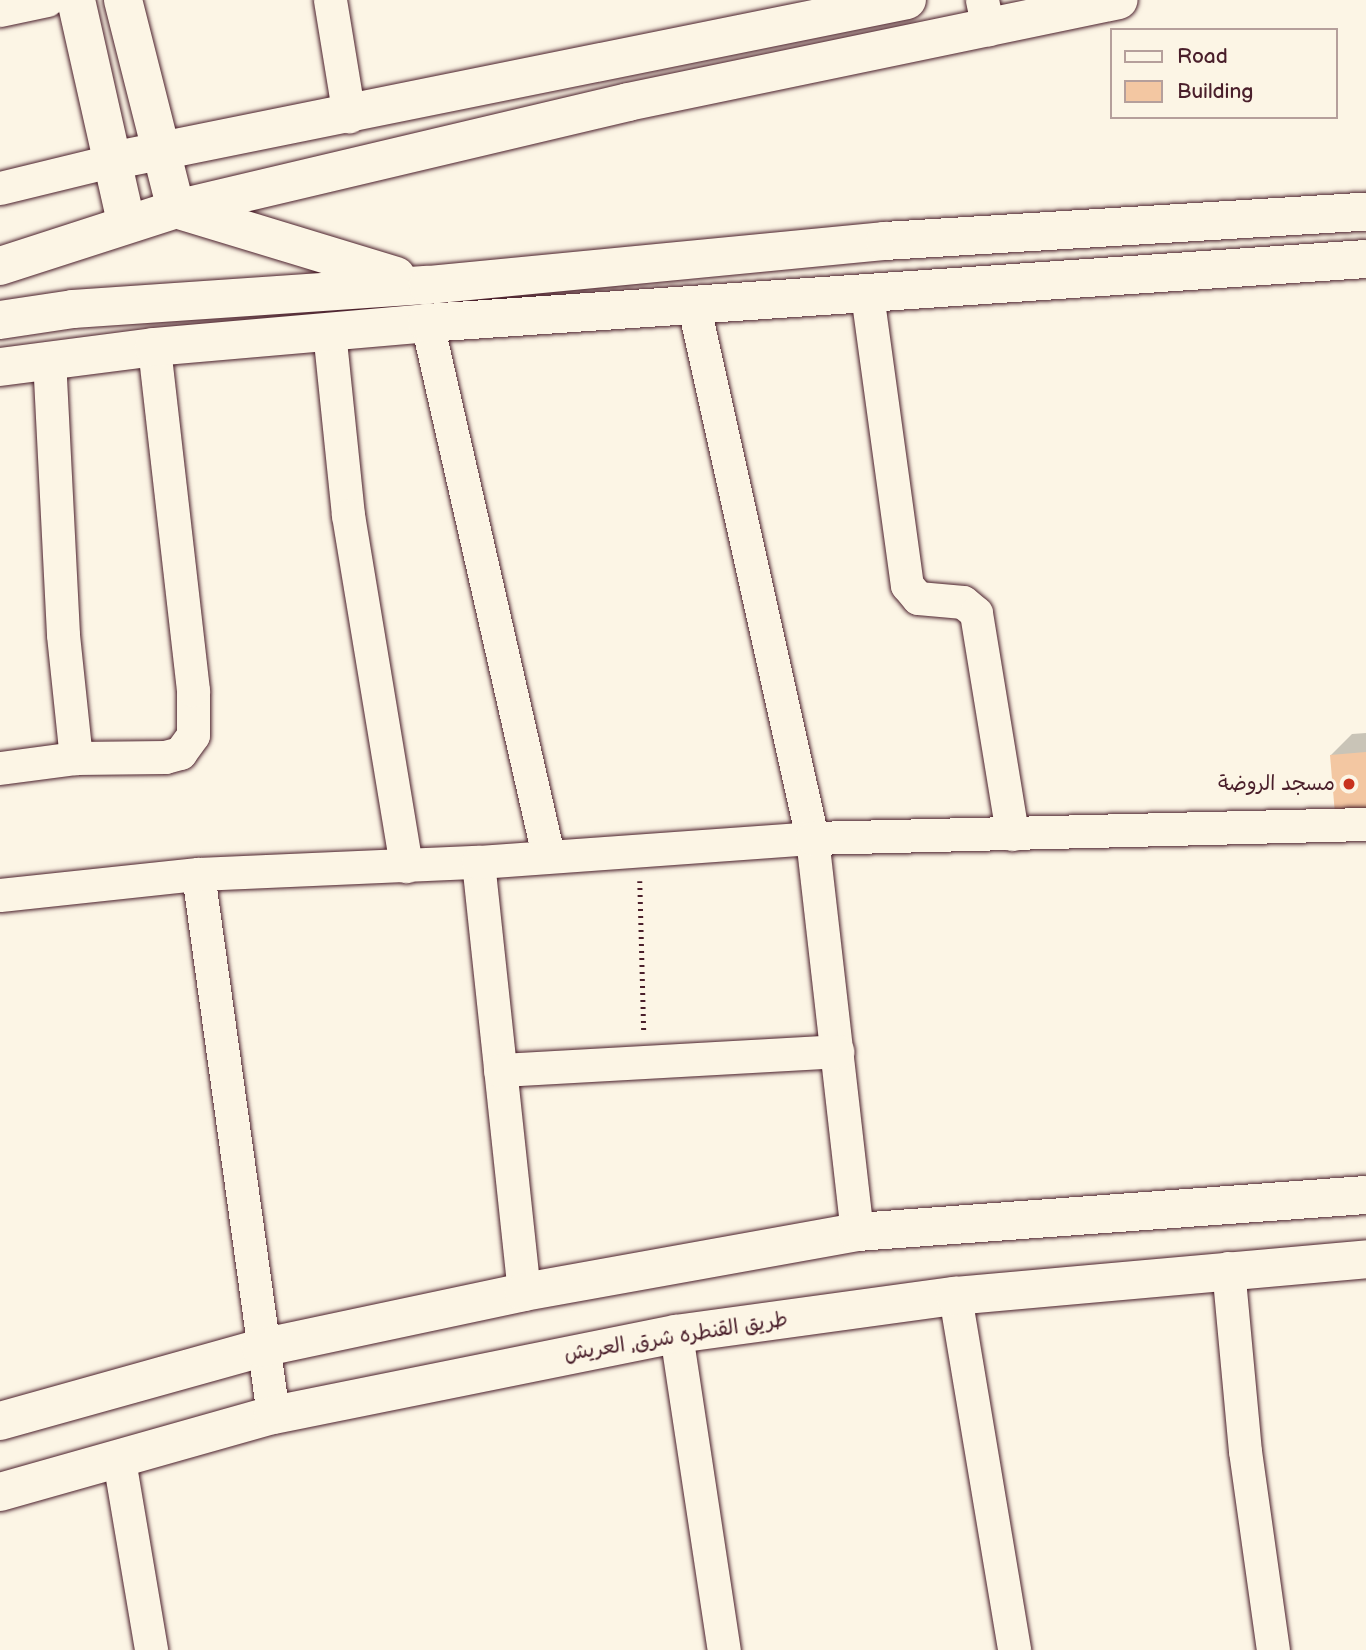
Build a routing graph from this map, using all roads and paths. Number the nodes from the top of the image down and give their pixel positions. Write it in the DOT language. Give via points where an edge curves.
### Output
graph roads {
  1 [pos="47,0"];
  2 [pos="76,0"];
  3 [pos="123,0"];
  4 [pos="330,0"];
  5 [pos="907,0"];
  6 [pos="1119,0"];
  7 [pos="0,10"];
  8 [pos="985,14"];
  9 [pos="616,59"];
  10 [pos="628,102"];
  11 [pos="349,116"];
  12 [pos="161,151"];
  13 [pos="111,161"];
  14 [pos="0,188"];
  15 [pos="176,209"];
  16 [pos="1366,212"];
  17 [pos="126,222"];
  18 [pos="1167,224"];
  19 [pos="1366,259"];
  20 [pos="0,266"];
  21 [pos="1175,271"];
  22 [pos="428,285"];
  23 [pos="867,294"];
  24 [pos="194,301"];
  25 [pos="694,307"];
  26 [pos="0,320"];
  27 [pos="428,323"];
  28 [pos="329,331"];
  29 [pos="198,343"];
  30 [pos="154,347"];
  31 [pos="49,358"];
  32 [pos="0,367"];
  33 [pos="76,758"];
  34 [pos="0,768"];
  35 [pos="1366,824"];
  36 [pos="1012,834"];
  37 [pos="812,838"];
  38 [pos="639,848"];
  39 [pos="548,855"];
  40 [pos="478,862"];
  41 [pos="406,866"];
  42 [pos="198,874"];
  43 [pos="0,895"];
  44 [pos="644,1033"];
  45 [pos="837,1051"];
  46 [pos="500,1070"];
  47 [pos="1366,1195"];
  48 [pos="857,1232"];
  49 [pos="1366,1259"];
  50 [pos="1228,1268"];
  51 [pos="524,1292"];
  52 [pos="955,1296"];
  53 [pos="676,1334"];
  54 [pos="261,1348"];
  55 [pos="273,1415"];
  56 [pos="0,1421"];
  57 [pos="119,1460"];
  58 [pos="0,1493"];
  59 [pos="151,1650"];
  60 [pos="724,1650"];
  61 [pos="1014,1650"];
  62 [pos="1273,1650"];
  1 -- 7 [label="street"];
  2 -- 13 [label="main road"];
  3 -- 12 [label="main road"];
  4 -- 11 [label="street"];
  5 -- 9 [label="main road"];
  6 -- 8 [label="main road"];
  8 -- 10 [label="main road"];
  9 -- 10 [label="main road"];
  9 -- 11 [label="main road"];
  10 -- 15 [label="main road"];
  11 -- 12 [label="main road"];
  12 -- 13 [label="main road"];
  12 -- 15 [label="main road"];
  13 -- 14 [label="street"];
  13 -- 17 [label="main road"];
  15 -- 17 [label="main road"];
  15 -- 22 [label="main road"];
  16 -- 18 [label="main road"];
  17 -- 20 [label="main road"];
  18 -- 21 [label="main road"];
  18 -- 22 [label="main road" via="885,241"];
  19 -- 21 [label="main road"];
  21 -- 23 [label="main road"];
  22 -- 24 [label="main road"];
  23 -- 25 [label="main road"];
  23 -- 36 [label="street" via="907,585 918,598 963,602 976,613"];
  24 -- 26 [label="main road"];
  24 -- 29 [label="main road"];
  25 -- 27 [label="main road"];
  25 -- 37 [label="street"];
  27 -- 28 [label="main road"];
  27 -- 39 [label="street"];
  28 -- 29 [label="main road"];
  28 -- 41 [label="street" via="348,515"];
  29 -- 30 [label="main road"];
  30 -- 31 [label="main road"];
  30 -- 33 [label="street" via="193,690 193,735 180,753 165,757"];
  31 -- 32 [label="main road"];
  31 -- 33 [label="street" via="63,635"];
  33 -- 34 [label="street"];
  35 -- 36 [label="street"];
  36 -- 37 [label="street"];
  37 -- 38 [label="street"];
  37 -- 45 [label="street"];
  38 -- 39 [label="street"];
  38 -- 44 [label="path"];
  39 -- 40 [label="street"];
  40 -- 41 [label="street"];
  40 -- 46 [label="street"];
  41 -- 42 [label="street"];
  42 -- 43 [label="street"];
  42 -- 54 [label="street"];
  45 -- 46 [label="street"];
  45 -- 48 [label="street"];
  46 -- 51 [label="street"];
  47 -- 48 [label="main road"];
  48 -- 51 [label="main road"];
  49 -- 50 [label="main road, طريق القنطره شرق, العريش"];
  50 -- 52 [label="main road, طريق القنطره شرق, العريش"];
  50 -- 62 [label="street" via="1245,1451"];
  51 -- 54 [label="main road"];
  52 -- 53 [label="main road, طريق القنطره شرق, العريش"];
  52 -- 61 [label="street"];
  53 -- 55 [label="main road, طريق القنطره شرق, العريش"];
  53 -- 60 [label="street"];
  54 -- 55 [label="street"];
  54 -- 56 [label="main road"];
  55 -- 57 [label="main road, طريق القنطره شرق, العريش"];
  57 -- 58 [label="main road, طريق القنطره شرق, العريش"];
  57 -- 59 [label="street"];
}
